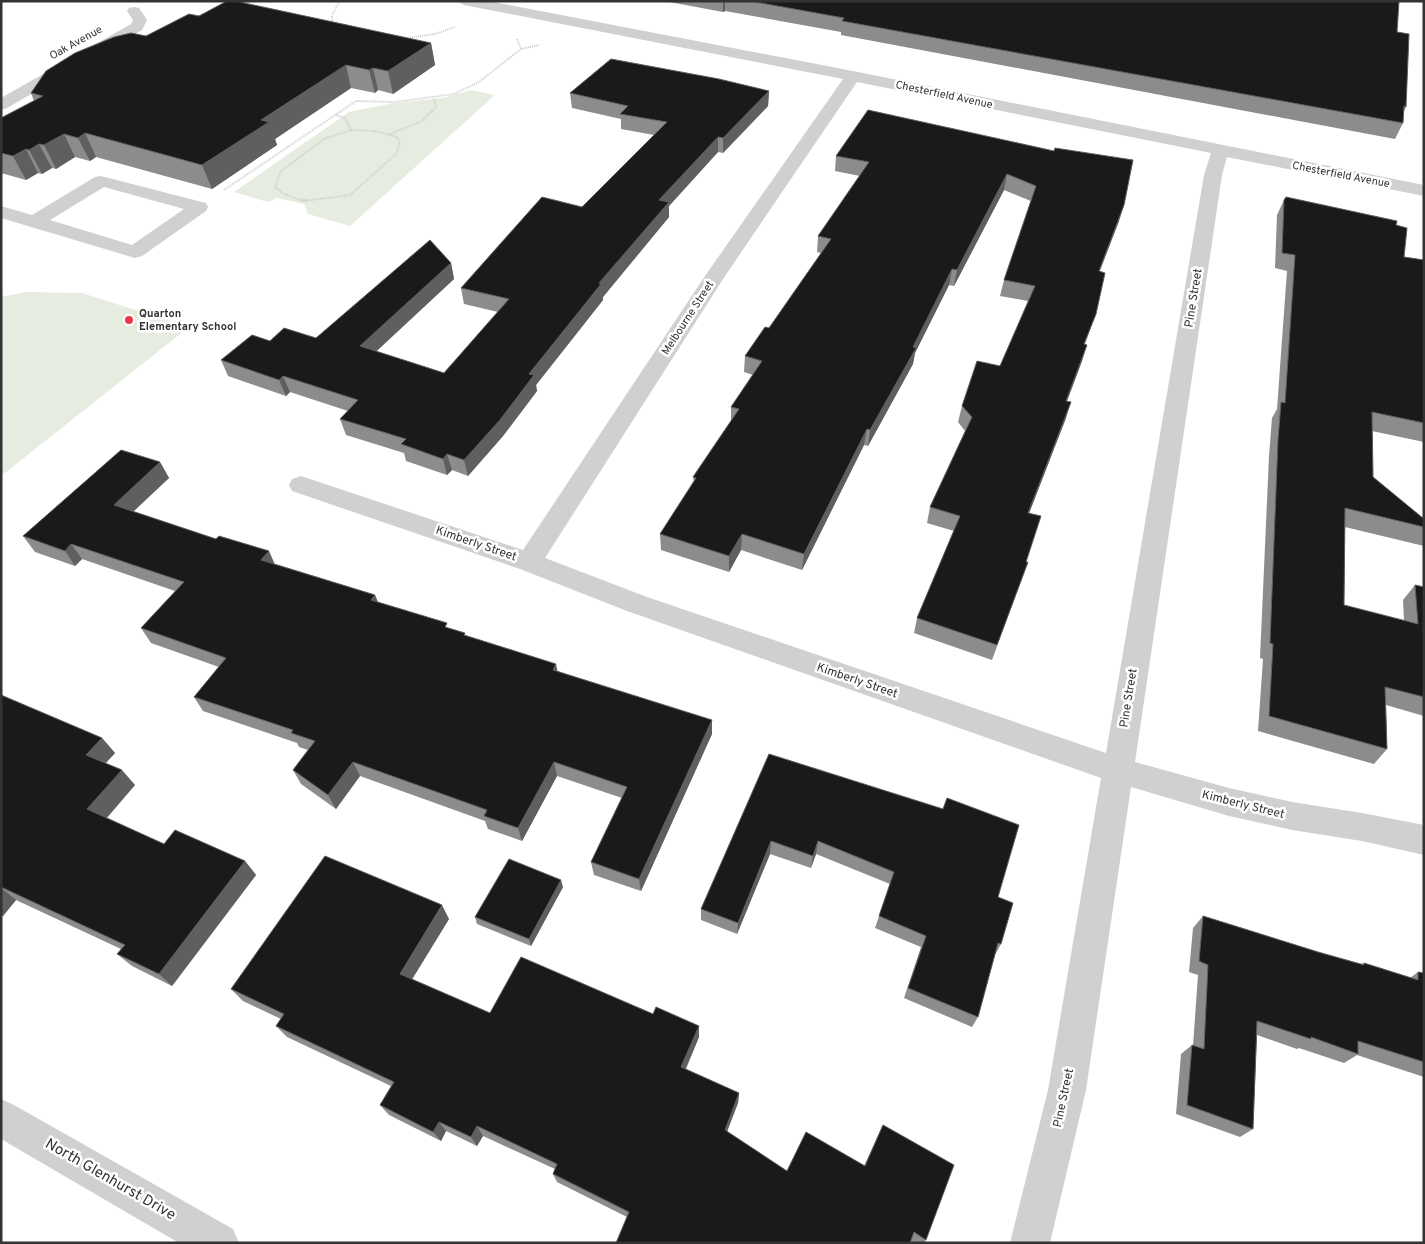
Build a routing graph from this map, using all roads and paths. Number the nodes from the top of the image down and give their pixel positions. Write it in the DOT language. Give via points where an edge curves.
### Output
graph roads {
  1 [pos="340,1"];
  2 [pos="464,1"];
  3 [pos="117,20"];
  4 [pos="461,25"];
  5 [pos="332,28"];
  6 [pos="401,40"];
  7 [pos="521,49"];
  8 [pos="853,76"];
  9 [pos="434,98"];
  10 [pos="1,105"];
  11 [pos="336,114"];
  12 [pos="351,130"];
  13 [pos="389,134"];
  14 [pos="1220,151"];
  15 [pos="1424,191"];
  16 [pos="199,207"];
  17 [pos="1,212"];
  18 [pos="34,222"];
  19 [pos="301,485"];
  20 [pos="529,562"];
  21 [pos="1118,770"];
  22 [pos="1424,840"];
  23 [pos="1,1118"];
  24 [pos="219,1243"];
  25 [pos="1030,1243"];
  1 -- 5 [label="path" via="332,15"];
  2 -- 8 [label="street, Chesterfield Avenue"];
  3 -- 10 [label="street, Oak Avenue" via="140,8 137,27"];
  4 -- 6 [label="path"];
  7 -- 9 [label="path" via="474,85"];
  8 -- 14 [label="street, Chesterfield Avenue"];
  8 -- 20 [label="street, Melbourne Street" via="715,276"];
  9 -- 11 [label="path" via="375,103 356,101"];
  9 -- 13 [label="path" via="436,107 432,115 421,123"];
  11 -- 12 [label="path" via="345,118"];
  11 -- 16 [label="path"];
  12 -- 13 [label="path"];
  12 -- 13 [label="path" via="324,139 281,171 275,187 303,202 350,195 396,154 400,143 398,137"];
  14 -- 15 [label="street, Chesterfield Avenue"];
  14 -- 21 [label="street, Pine Street" via="1213,175"];
  16 -- 18 [label="street" via="101,181"];
  16 -- 18 [label="street" via="135,252"];
  17 -- 18 [label="street"];
  19 -- 20 [label="street, Kimberly Street"];
  20 -- 21 [label="street, Kimberly Street" via="646,608"];
  21 -- 22 [label="street, Kimberly Street" via="1229,802"];
  21 -- 25 [label="street, Pine Street" via="1067,1090"];
  23 -- 24 [label="street, North Glenhurst Drive"];
}
